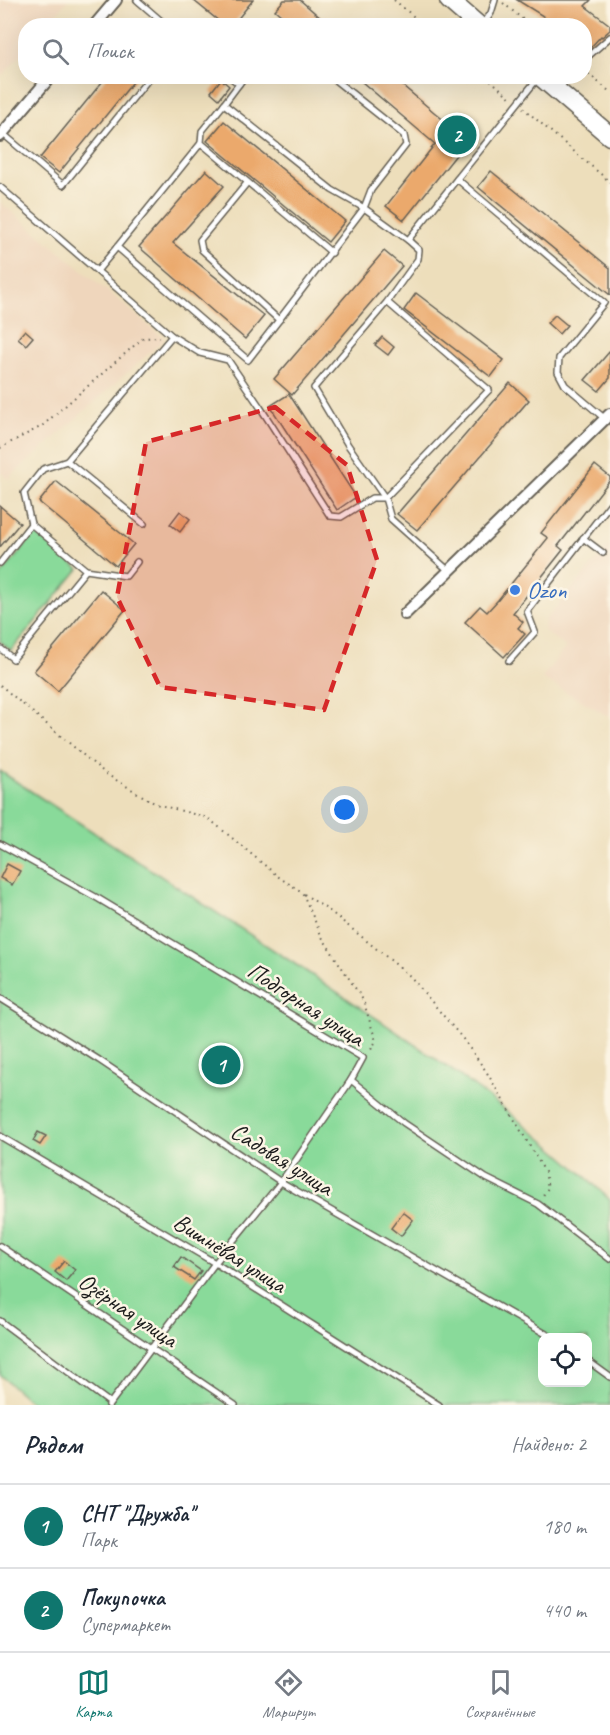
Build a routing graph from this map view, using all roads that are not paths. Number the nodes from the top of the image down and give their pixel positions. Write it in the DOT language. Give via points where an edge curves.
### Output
graph roads {
  1 [pos="116,0"];
  2 [pos="137,0"];
  3 [pos="449,0"];
  4 [pos="495,0"];
  5 [pos="101,18"];
  6 [pos="158,18"];
  7 [pos="471,18"];
  8 [pos="487,18"];
  9 [pos="610,37"];
  10 [pos="592,54"];
  11 [pos="44,84"];
  12 [pos="145,84"];
  13 [pos="239,84"];
  14 [pos="340,84"];
  15 [pos="533,84"];
  16 [pos="549,84"];
  17 [pos="563,84"];
  18 [pos="557,91"];
  19 [pos="224,104"];
  20 [pos="1,133"];
  21 [pos="610,136"];
  22 [pos="201,143"];
  23 [pos="456,178"];
  24 [pos="247,183"];
  25 [pos="0,186"];
  26 [pos="364,208"];
  27 [pos="408,240"];
  28 [pos="117,247"];
  29 [pos="332,253"];
  30 [pos="98,270"];
  31 [pos="387,302"];
  32 [pos="279,320"];
  33 [pos="172,336"];
  34 [pos="607,416"];
  35 [pos="67,461"];
  36 [pos="385,498"];
  37 [pos="610,504"];
  38 [pos="31,524"];
  39 [pos="144,524"];
  40 [pos="583,538"];
  41 [pos="603,553"];
  42 [pos="138,562"];
  43 [pos="0,563"];
  44 [pos="86,570"];
  45 [pos="448,570"];
  46 [pos="405,614"];
  47 [pos="0,648"];
  48 [pos="509,661"];
  49 [pos="0,844"];
  50 [pos="0,998"];
  51 [pos="351,1080"];
  52 [pos="0,1136"];
  53 [pos="281,1182"];
  54 [pos="0,1246"];
  55 [pos="610,1259"];
  56 [pos="215,1263"];
  57 [pos="0,1321"];
  58 [pos="544,1333"];
  59 [pos="151,1347"];
  60 [pos="592,1364"];
  61 [pos="610,1377"];
  62 [pos="109,1404"];
  63 [pos="235,1405"];
  64 [pos="439,1405"];
  1 -- 5 [label="street"];
  2 -- 6 [label="lane"];
  3 -- 7 [label="main road"];
  4 -- 8 [label="lane"];
  9 -- 10 [label="lane"];
  11 -- 20 [label="street"];
  12 -- 20 [label="lane" via="63,185"];
  13 -- 19 [label="lane"];
  14 -- 26 [label="lane" via="404,135 406,145 371,190"];
  15 -- 23 [label="lane"];
  16 -- 18 [label="main road"];
  17 -- 18 [label="lane"];
  18 -- 21 [label="main road"];
  19 -- 22 [label="lane" via="202,131"];
  19 -- 26 [label="lane" via="332,190"];
  22 -- 24 [label="lane"];
  22 -- 28 [label="lane"];
  23 -- 27 [label="lane"];
  23 -- 34 [label="lane" via="604,303 559,358 558,372 565,385"];
  24 -- 29 [label="lane"];
  24 -- 32 [label="lane" via="200,240 202,250"];
  25 -- 30 [label="lane"];
  26 -- 27 [label="lane"];
  26 -- 29 [label="lane"];
  27 -- 31 [label="lane" via="419,250 418,259"];
  28 -- 30 [label="lane"];
  28 -- 32 [label="lane" via="248,360"];
  29 -- 32 [label="lane"];
  30 -- 33 [label="lane"];
  31 -- 36 [label="lane" via="314,388"];
  31 -- 36 [label="lane" via="489,390"];
  33 -- 35 [label="lane"];
  33 -- 36 [label="lane" via="200,353 228,360 330,516 341,517 372,498"];
  34 -- 45 [label="street"];
  35 -- 38 [label="lane" via="43,470 24,493"];
  35 -- 39 [label="lane"];
  36 -- 45 [label="lane" via="392,519"];
  37 -- 40 [label="lane"];
  38 -- 43 [label="lane"];
  38 -- 44 [label="lane"];
  40 -- 41 [label="lane"];
  40 -- 48 [label="lane" via="527,611 534,632"];
  42 -- 44 [label="lane" via="126,576"];
  44 -- 47 [label="lane" via="13,658"];
  45 -- 46 [label="street"];
  49 -- 51 [label="lane, Подгорная улица" via="119,910 363,1058"];
  50 -- 53 [label="lane, Садовая улица"];
  51 -- 53 [label="lane"];
  51 -- 55 [label="lane, Подгорная улица" via="404,1123 486,1178 538,1204"];
  52 -- 56 [label="lane, Вишнёвая улица"];
  53 -- 56 [label="lane"];
  53 -- 58 [label="lane, Садовая улица"];
  54 -- 59 [label="lane, Озёрная улица"];
  56 -- 59 [label="lane"];
  56 -- 64 [label="lane, Вишнёвая улица"];
  57 -- 62 [label="lane"];
  59 -- 62 [label="lane"];
  59 -- 63 [label="lane, Озёрная улица"];
  60 -- 61 [label="lane"];
}
